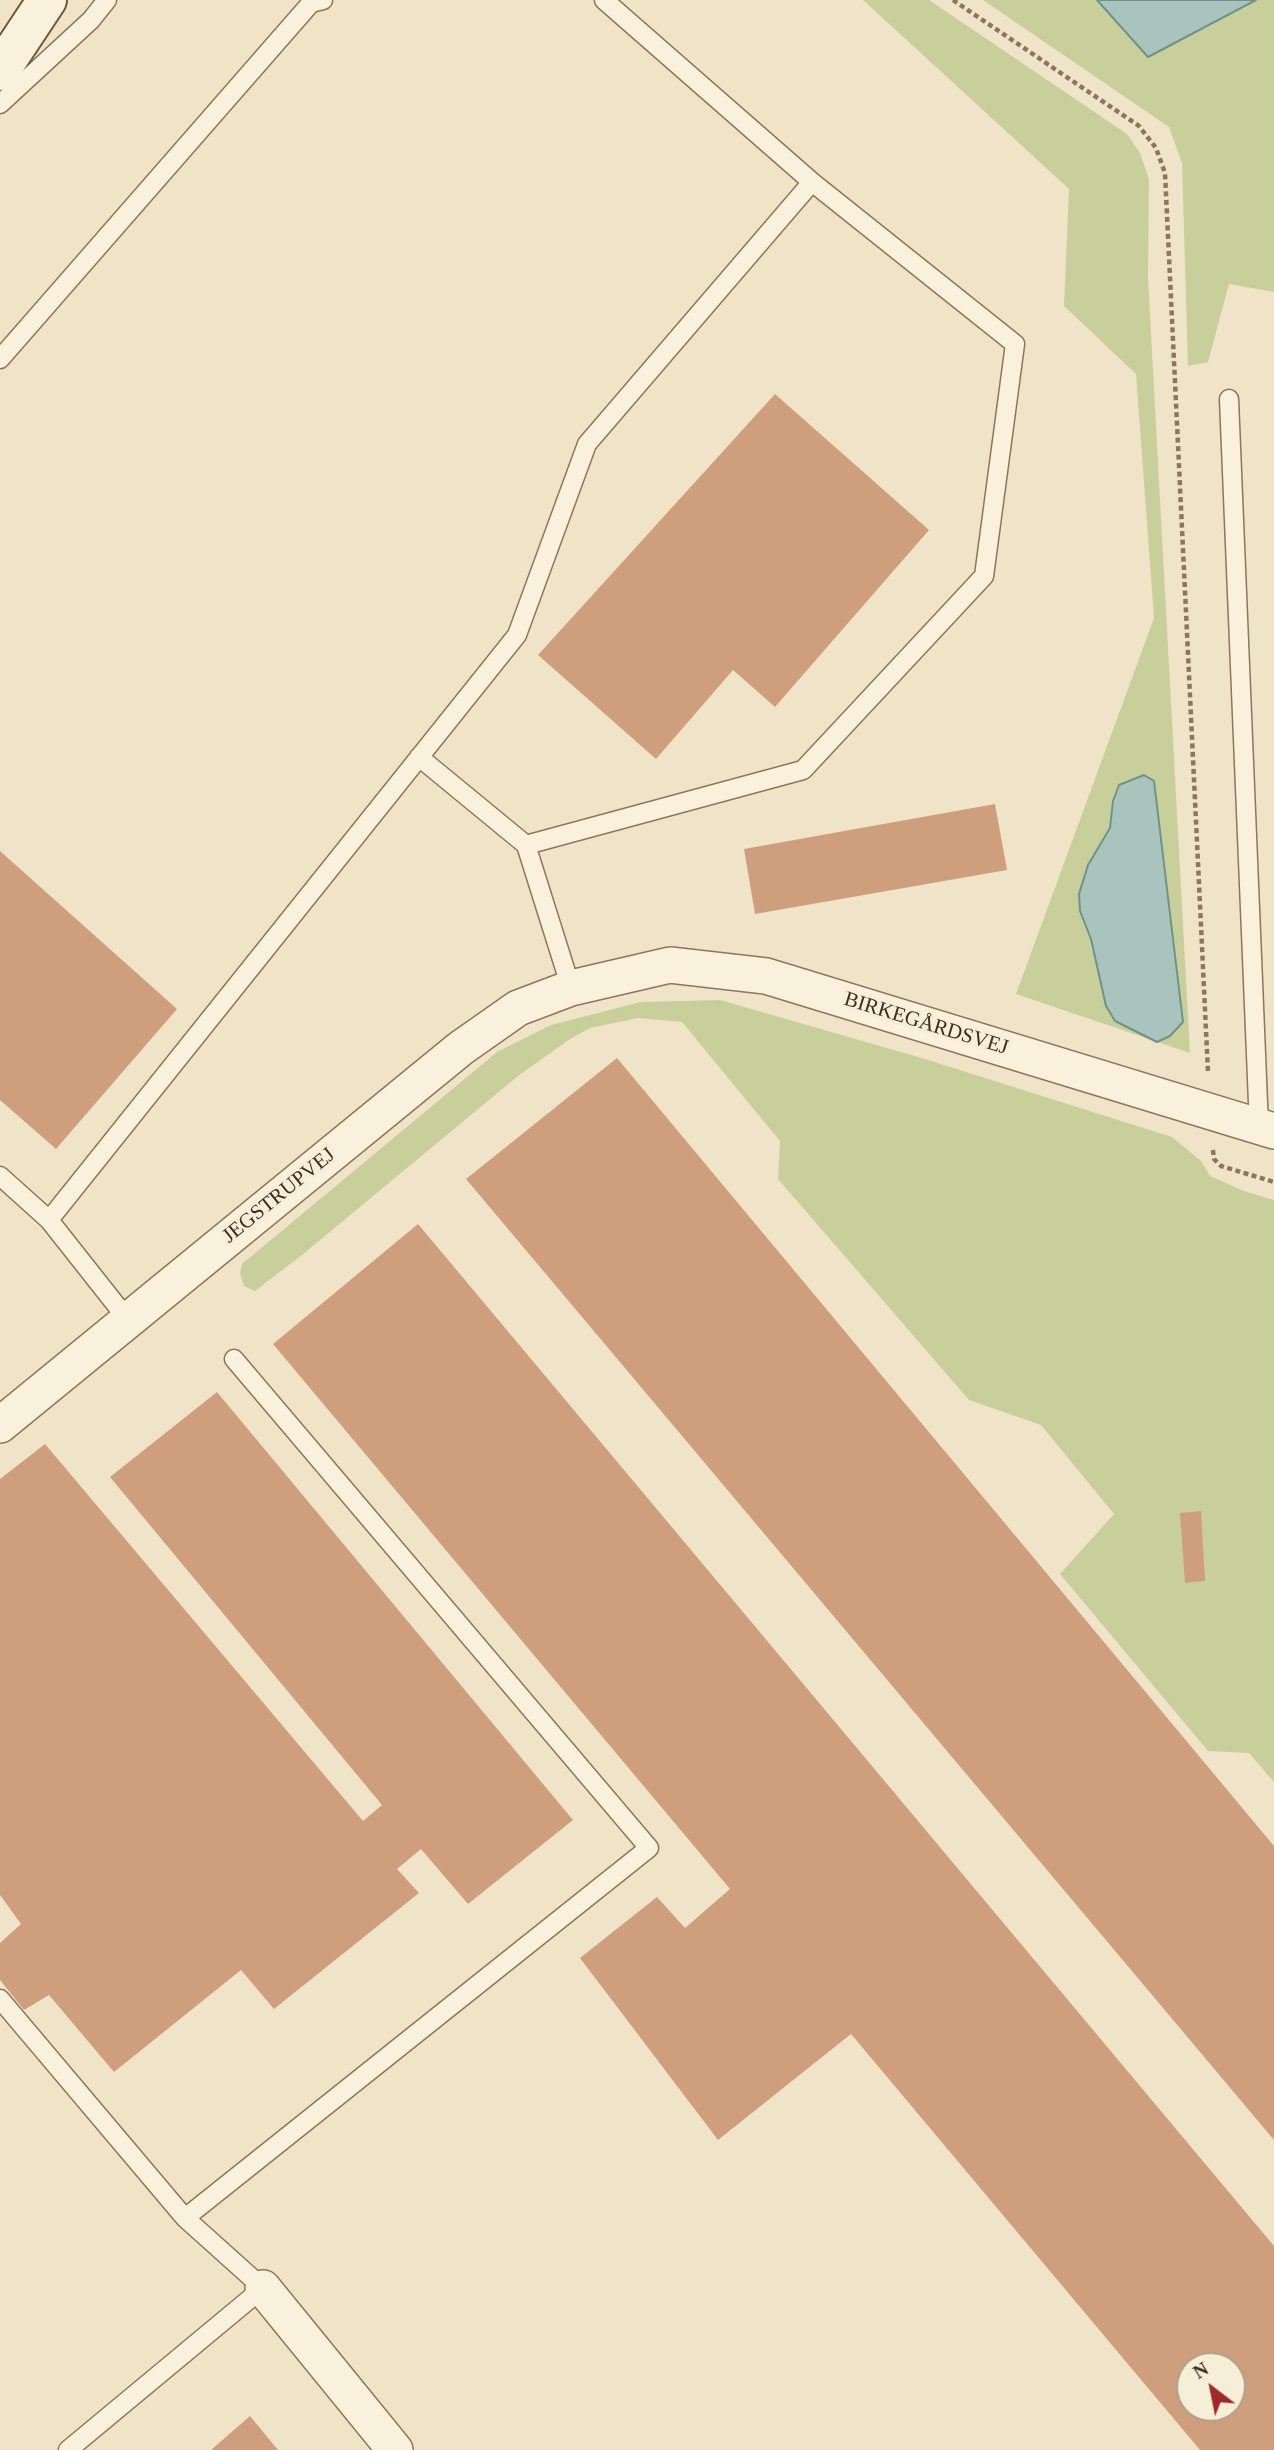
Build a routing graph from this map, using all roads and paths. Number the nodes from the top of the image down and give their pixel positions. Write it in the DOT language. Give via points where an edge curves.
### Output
graph roads {
  1 [pos="47,0"];
  2 [pos="107,0"];
  3 [pos="323,0"];
  4 [pos="604,0"];
  5 [pos="953,0"];
  6 [pos="0,71"];
  7 [pos="0,104"];
  8 [pos="812,182"];
  9 [pos="0,359"];
  10 [pos="1229,399"];
  11 [pos="419,757"];
  12 [pos="526,845"];
  13 [pos="571,988"];
  14 [pos="1210,1110"];
  15 [pos="1266,1129"];
  16 [pos="0,1176"];
  17 [pos="49,1220"];
  18 [pos="128,1320"];
  19 [pos="234,1359"];
  20 [pos="0,1425"];
  21 [pos="0,1999"];
  22 [pos="185,2218"];
  23 [pos="263,2288"];
  24 [pos="68,2450"];
  25 [pos="395,2450"];
  1 -- 6 [label="main road"];
  2 -- 7 [label="lane"];
  3 -- 9 [label="lane" via="311,3"];
  4 -- 8 [label="lane"];
  5 -- 14 [label="path" via="1139,126 1156,148 1165,173"];
  8 -- 11 [label="lane" via="587,444 517,635"];
  8 -- 12 [label="lane" via="1015,344 984,576 803,770"];
  10 -- 15 [label="lane"];
  11 -- 12 [label="lane"];
  11 -- 17 [label="lane"];
  12 -- 13 [label="lane"];
  13 -- 14 [label="street, BIRKEGÅRDSVEJ" via="670,965 766,976"];
  13 -- 18 [label="street, JEGSTRUPVEJ" via="517,1008 461,1048"];
  14 -- 15 [label="street, BIRKEGÅRDSVEJ"];
  16 -- 17 [label="lane"];
  17 -- 18 [label="lane"];
  18 -- 20 [label="street, JEGSTRUPVEJ"];
  19 -- 22 [label="lane" via="649,1848"];
  21 -- 22 [label="lane"];
  22 -- 23 [label="lane"];
  23 -- 24 [label="lane"];
  23 -- 25 [label="street"];
}
